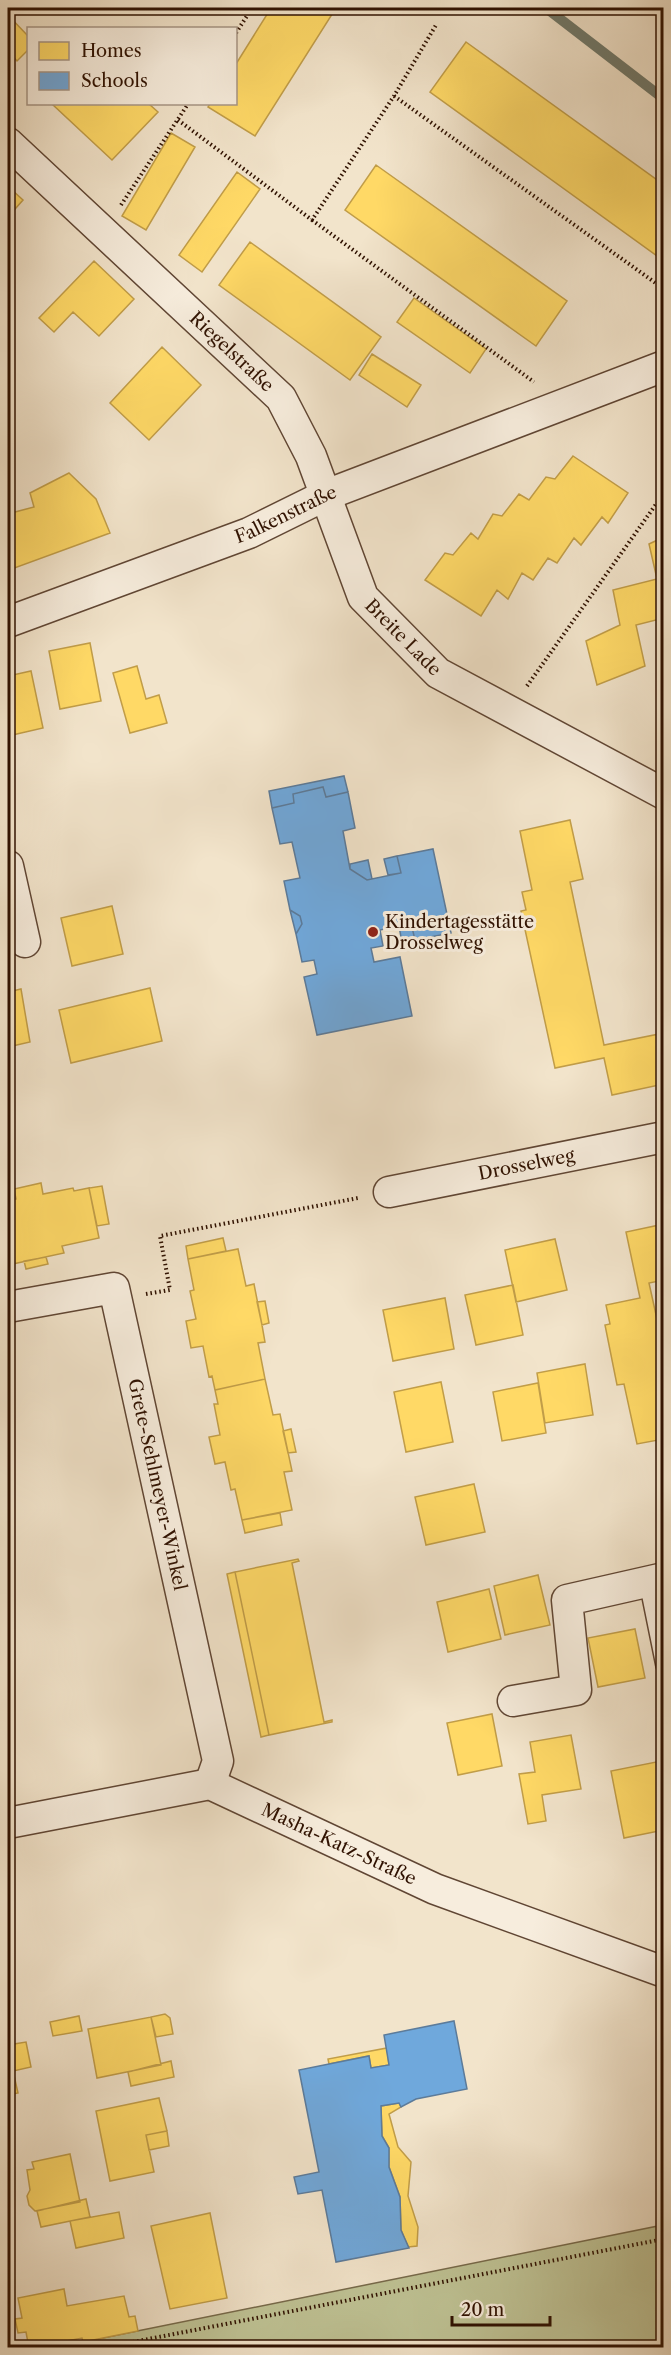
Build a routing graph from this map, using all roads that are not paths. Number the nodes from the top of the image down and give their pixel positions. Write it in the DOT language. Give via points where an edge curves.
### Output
graph roads {
  1 [pos="8,143"];
  2 [pos="663,366"];
  3 [pos="327,495"];
  4 [pos="8,622"];
  5 [pos="663,794"];
  6 [pos="8,866"];
  7 [pos="25,942"];
  8 [pos="663,1137"];
  9 [pos="389,1192"];
  10 [pos="8,1306"];
  11 [pos="655,1580"];
  12 [pos="663,1666"];
  13 [pos="513,1701"];
  14 [pos="210,1784"];
  15 [pos="8,1823"];
  16 [pos="663,1972"];
  1 -- 3 [label="street, Riegelstraße" via="281,398"];
  2 -- 3 [label="street, Falkenstraße"];
  3 -- 4 [label="street, Falkenstraße" via="249,533"];
  3 -- 5 [label="street, Breite Lade" via="363,597 438,672"];
  6 -- 7 [label="street"];
  8 -- 9 [label="street, Drosselweg"];
  10 -- 14 [label="street, Grete-Sehlmeyer-Winkel" via="114,1288 218,1761"];
  11 -- 12 [label="lane"];
  11 -- 13 [label="street" via="567,1600 576,1690"];
  14 -- 15 [label="street"];
  14 -- 16 [label="street, Masha-Katz-Straße" via="435,1889"];
}
